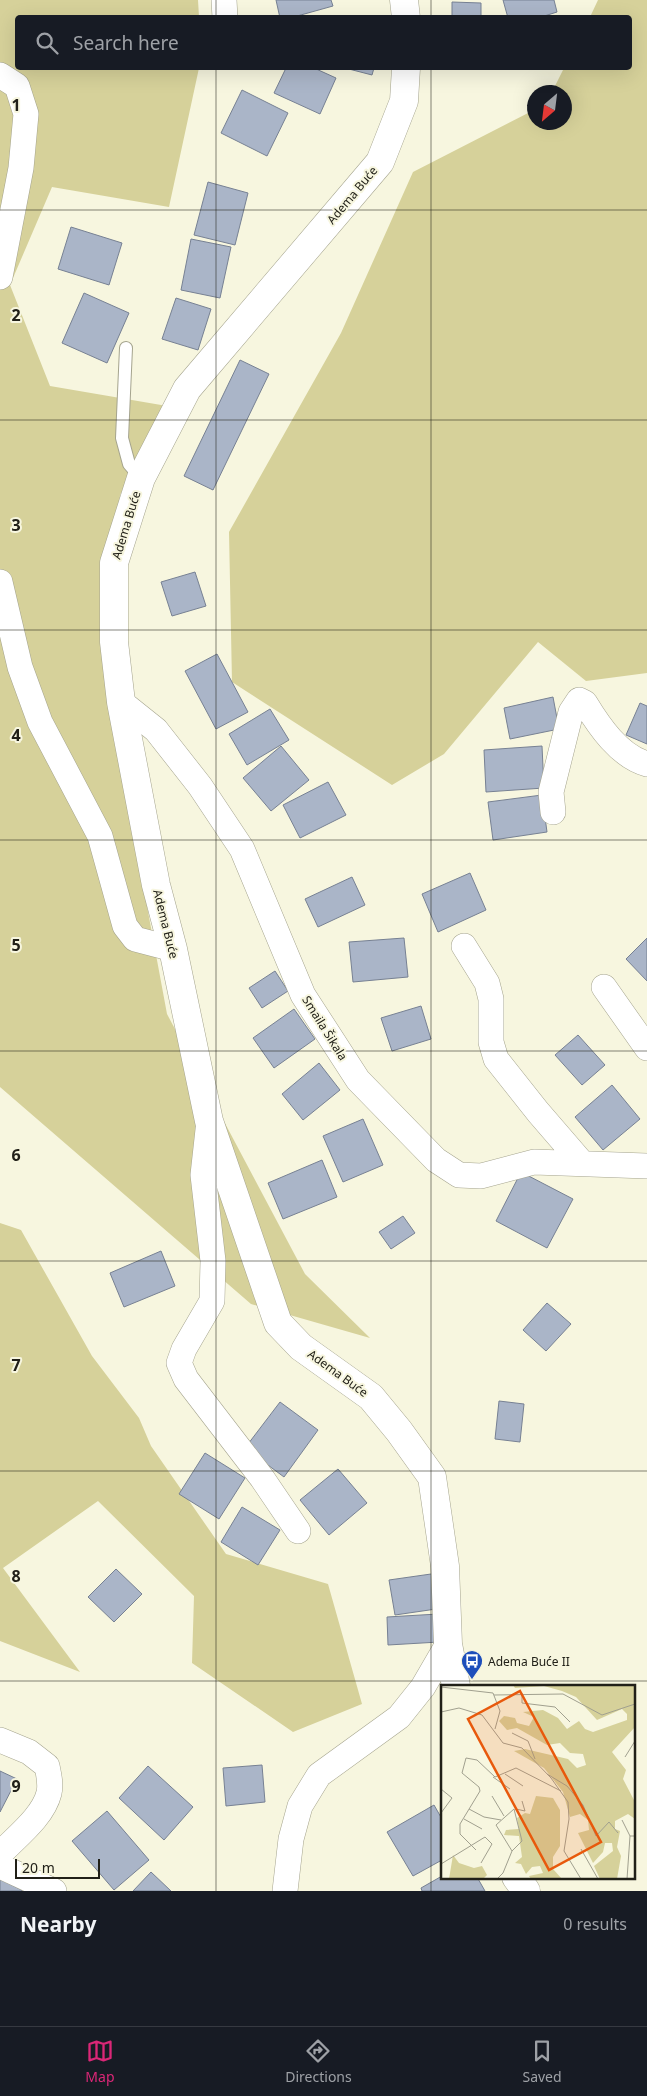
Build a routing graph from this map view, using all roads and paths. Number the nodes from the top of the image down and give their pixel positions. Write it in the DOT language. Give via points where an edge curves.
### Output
graph roads {
  1 [pos="224,0"];
  2 [pos="404,0"];
  3 [pos="225,15"];
  4 [pos="406,15"];
  5 [pos="406,70"];
  6 [pos="0,75"];
  7 [pos="0,277"];
  8 [pos="126,348"];
  9 [pos="141,478"];
  10 [pos="0,582"];
  11 [pos="121,702"];
  12 [pos="647,764"];
  13 [pos="554,812"];
  14 [pos="464,946"];
  15 [pos="173,949"];
  16 [pos="604,987"];
  17 [pos="647,1048"];
  18 [pos="209,1121"];
  19 [pos="582,1163"];
  20 [pos="647,1166"];
  21 [pos="298,1531"];
  22 [pos="448,1644"];
  23 [pos="456,1685"];
  24 [pos="0,1740"];
  25 [pos="0,1854"];
  26 [pos="0,1866"];
  27 [pos="517,1878"];
  28 [pos="54,1891"];
  29 [pos="285,1891"];
  30 [pos="526,1891"];
  1 -- 3 [label="street"];
  2 -- 4 [label="street"];
  5 -- 9 [label="street, Adema Buće" via="404,101 380,162 187,389"];
  6 -- 7 [label="street" via="17,86 26,114 21,168"];
  8 -- 9 [label="lane" via="122,438 129,464"];
  9 -- 11 [label="street, Adema Buće" via="114,564 114,642"];
  10 -- 15 [label="street" via="20,667 40,722 100,836 125,926 135,939"];
  11 -- 15 [label="street, Adema Buće" via="156,885"];
  11 -- 19 [label="street, Smaila Šikala" via="156,730 200,786 242,849 303,995 358,1080 436,1160 460,1175 481,1176 534,1162"];
  12 -- 13 [label="street" via="634,760 613,742 585,702 579,700 571,712 551,792"];
  14 -- 19 [label="street" via="487,983 491,998 491,1042 496,1059"];
  15 -- 18 [label="street, Adema Buće"];
  16 -- 17 [label="street"];
  18 -- 21 [label="street, Adema Buće" via="203,1175 213,1261 212,1301 179,1363 186,1378"];
  18 -- 22 [label="street, Adema Buće" via="278,1323 301,1347 371,1397 432,1477 445,1566"];
  19 -- 20 [label="street, Smaila Šikala"];
  22 -- 23 [label="street, Adema Buće"];
  22 -- 29 [label="street" via="423,1687 399,1716 319,1775 300,1806 291,1839"];
  24 -- 25 [label="street" via="29,1752 47,1766 50,1782 49,1795 39,1813"];
  26 -- 28 [label="street"];
  27 -- 30 [label="street"];
}
